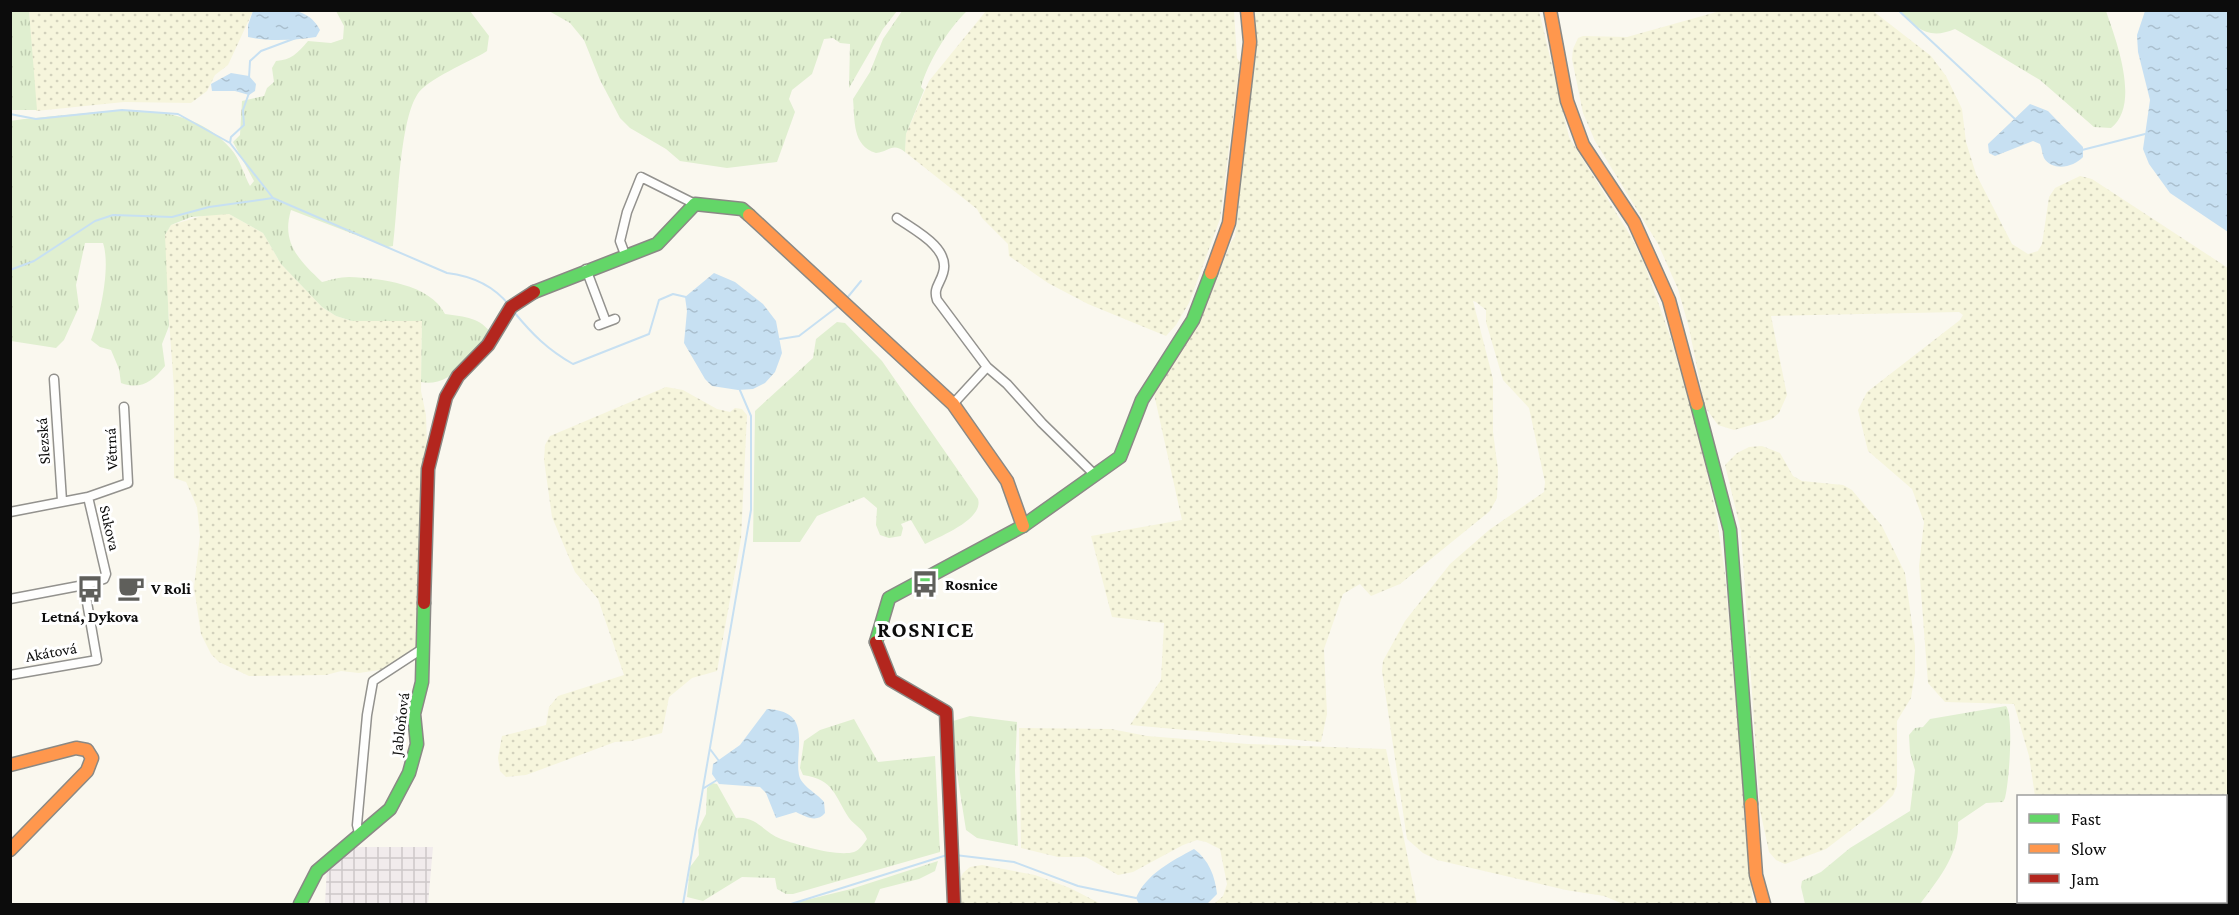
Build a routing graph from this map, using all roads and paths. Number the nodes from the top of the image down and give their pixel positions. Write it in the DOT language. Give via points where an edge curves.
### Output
graph roads {
  1 [pos="1247,10"];
  2 [pos="1550,10"];
  3 [pos="694,204"];
  4 [pos="897,218"];
  5 [pos="626,257"];
  6 [pos="586,269"];
  7 [pos="615,319"];
  8 [pos="987,367"];
  9 [pos="54,379"];
  10 [pos="953,404"];
  11 [pos="124,407"];
  12 [pos="1095,475"];
  13 [pos="88,497"];
  14 [pos="62,501"];
  15 [pos="10,512"];
  16 [pos="1023,526"];
  17 [pos="84,585"];
  18 [pos="10,599"];
  19 [pos="422,649"];
  20 [pos="10,675"];
  21 [pos="10,765"];
  22 [pos="359,833"];
  23 [pos="10,850"];
  24 [pos="300,904"];
  25 [pos="954,904"];
  26 [pos="1764,904"];
  1 -- 12 [label="street" via="1250,42 1229,223 1193,320 1142,400 1120,457"];
  2 -- 26 [label="street" via="1567,101 1583,145 1634,222 1669,300 1730,530 1756,875"];
  3 -- 5 [label="street, Jabloňová" via="657,244"];
  3 -- 5 [label="street" via="641,177 620,242"];
  3 -- 10 [label="street" via="742,208"];
  4 -- 8 [label="street" via="935,246 944,258 944,272 935,289 937,300"];
  5 -- 6 [label="street, Jabloňová"];
  6 -- 7 [label="street" via="602,324"];
  6 -- 19 [label="street, Jabloňová" via="511,307 488,345 458,376 446,397 428,469"];
  8 -- 10 [label="street"];
  8 -- 12 [label="street"];
  9 -- 14 [label="street, Slezská"];
  10 -- 16 [label="street" via="1007,481"];
  11 -- 13 [label="street, Větrná" via="128,483"];
  12 -- 16 [label="street"];
  13 -- 14 [label="street"];
  13 -- 17 [label="street, Sukova" via="106,574 100,582"];
  14 -- 15 [label="street"];
  16 -- 25 [label="street" via="889,598 875,639 891,680 946,712"];
  17 -- 18 [label="street"];
  17 -- 20 [label="street, Akátová" via="97,660"];
  19 -- 22 [label="street, Jabloňová" via="422,682 414,714 417,744 409,773 390,809"];
  19 -- 22 [label="street, Jabloňová" via="373,681 364,737"];
  21 -- 23 [label="street" via="76,748 87,750 92,758 89,768"];
  22 -- 24 [label="street, Jabloňová" via="318,871"];
}
